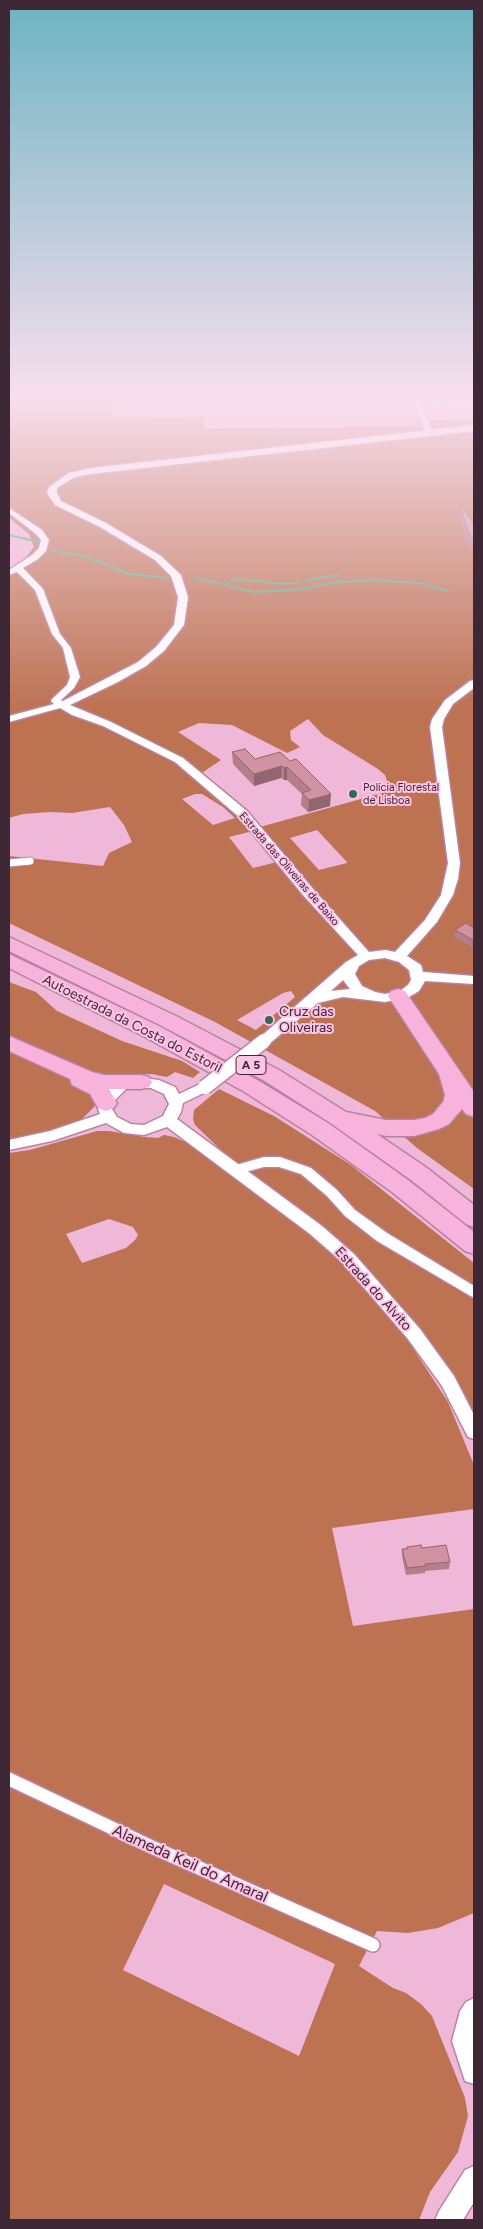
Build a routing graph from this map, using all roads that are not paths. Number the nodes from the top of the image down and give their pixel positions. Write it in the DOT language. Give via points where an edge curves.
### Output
graph roads {
  1 [pos="57,501"];
  2 [pos="9,510"];
  3 [pos="19,569"];
  4 [pos="9,573"];
  5 [pos="474,683"];
  6 [pos="61,704"];
  7 [pos="9,719"];
  8 [pos="30,861"];
  9 [pos="9,863"];
  10 [pos="9,943"];
  11 [pos="366,956"];
  12 [pos="398,957"];
  13 [pos="9,960"];
  14 [pos="353,964"];
  15 [pos="9,974"];
  16 [pos="419,976"];
  17 [pos="474,980"];
  18 [pos="53,982"];
  19 [pos="372,996"];
  20 [pos="398,996"];
  21 [pos="314,999"];
  22 [pos="9,1043"];
  23 [pos="9,1048"];
  24 [pos="450,1074"];
  25 [pos="141,1082"];
  26 [pos="175,1100"];
  27 [pos="474,1109"];
  28 [pos="107,1110"];
  29 [pos="337,1117"];
  30 [pos="168,1120"];
  31 [pos="9,1145"];
  32 [pos="234,1170"];
  33 [pos="474,1218"];
  34 [pos="474,1245"];
  35 [pos="474,1293"];
  36 [pos="474,1432"];
  37 [pos="9,1779"];
  38 [pos="373,1945"];
  39 [pos="474,2010"];
  40 [pos="473,2067"];
  41 [pos="474,2179"];
  42 [pos="448,2220"];
  1 -- 6 [label="street" via="158,558 176,575 183,597 179,625 160,650 114,680"];
  2 -- 3 [label="street" via="40,532 45,540 43,549"];
  3 -- 4 [label="street"];
  3 -- 6 [label="street" via="39,589 56,634 68,648 75,677 71,686 57,699"];
  5 -- 12 [label="street" via="449,702 436,726 454,864 452,880 447,895 430,922"];
  6 -- 7 [label="street"];
  6 -- 11 [label="street, Estrada das Oliveiras de Baixo" via="178,760 243,814"];
  8 -- 9 [label="street"];
  10 -- 29 [label="highway, Autoestrada da Costa do Estoril / A 5" via="271,1075"];
  11 -- 12 [label="street" via="385,954"];
  11 -- 14 [label="street"];
  12 -- 16 [label="street" via="412,965"];
  13 -- 18 [label="highway, Autoestrada da Costa do Estoril / A 5"];
  14 -- 19 [label="street" via="348,974 352,985"];
  14 -- 21 [label="street"];
  15 -- 18 [label="highway"];
  16 -- 17 [label="street"];
  16 -- 20 [label="street" via="414,988"];
  18 -- 34 [label="highway, Autoestrada da Costa do Estoril / A 5" via="153,1032 320,1129 400,1186"];
  19 -- 20 [label="street"];
  19 -- 21 [label="street" via="343,993"];
  20 -- 24 [label="highway"];
  21 -- 26 [label="street, bridge" via="205,1087"];
  22 -- 25 [label="highway" via="85,1077 104,1082"];
  23 -- 28 [label="highway" via="91,1086 101,1093"];
  24 -- 27 [label="highway"];
  24 -- 29 [label="highway" via="456,1095 454,1104 431,1124 386,1128"];
  25 -- 26 [label="street" via="160,1085"];
  25 -- 28 [label="street" via="121,1086 111,1093"];
  26 -- 30 [label="street" via="174,1112"];
  28 -- 30 [label="street" via="117,1124 136,1130 158,1126"];
  28 -- 31 [label="street" via="52,1136"];
  29 -- 33 [label="highway, Autoestrada da Costa do Estoril / A 5" via="419,1174"];
  30 -- 32 [label="street, Estrada do Alvito"];
  32 -- 35 [label="street" via="264,1162 280,1162 306,1171 382,1237"];
  32 -- 36 [label="street, Estrada do Alvito" via="316,1230 366,1276 448,1382"];
  37 -- 38 [label="street, Alameda Keil do Amaral" via="154,1848"];
  39 -- 40 [label="street" via="464,2030 466,2052"];
  41 -- 42 [label="street"];
}
